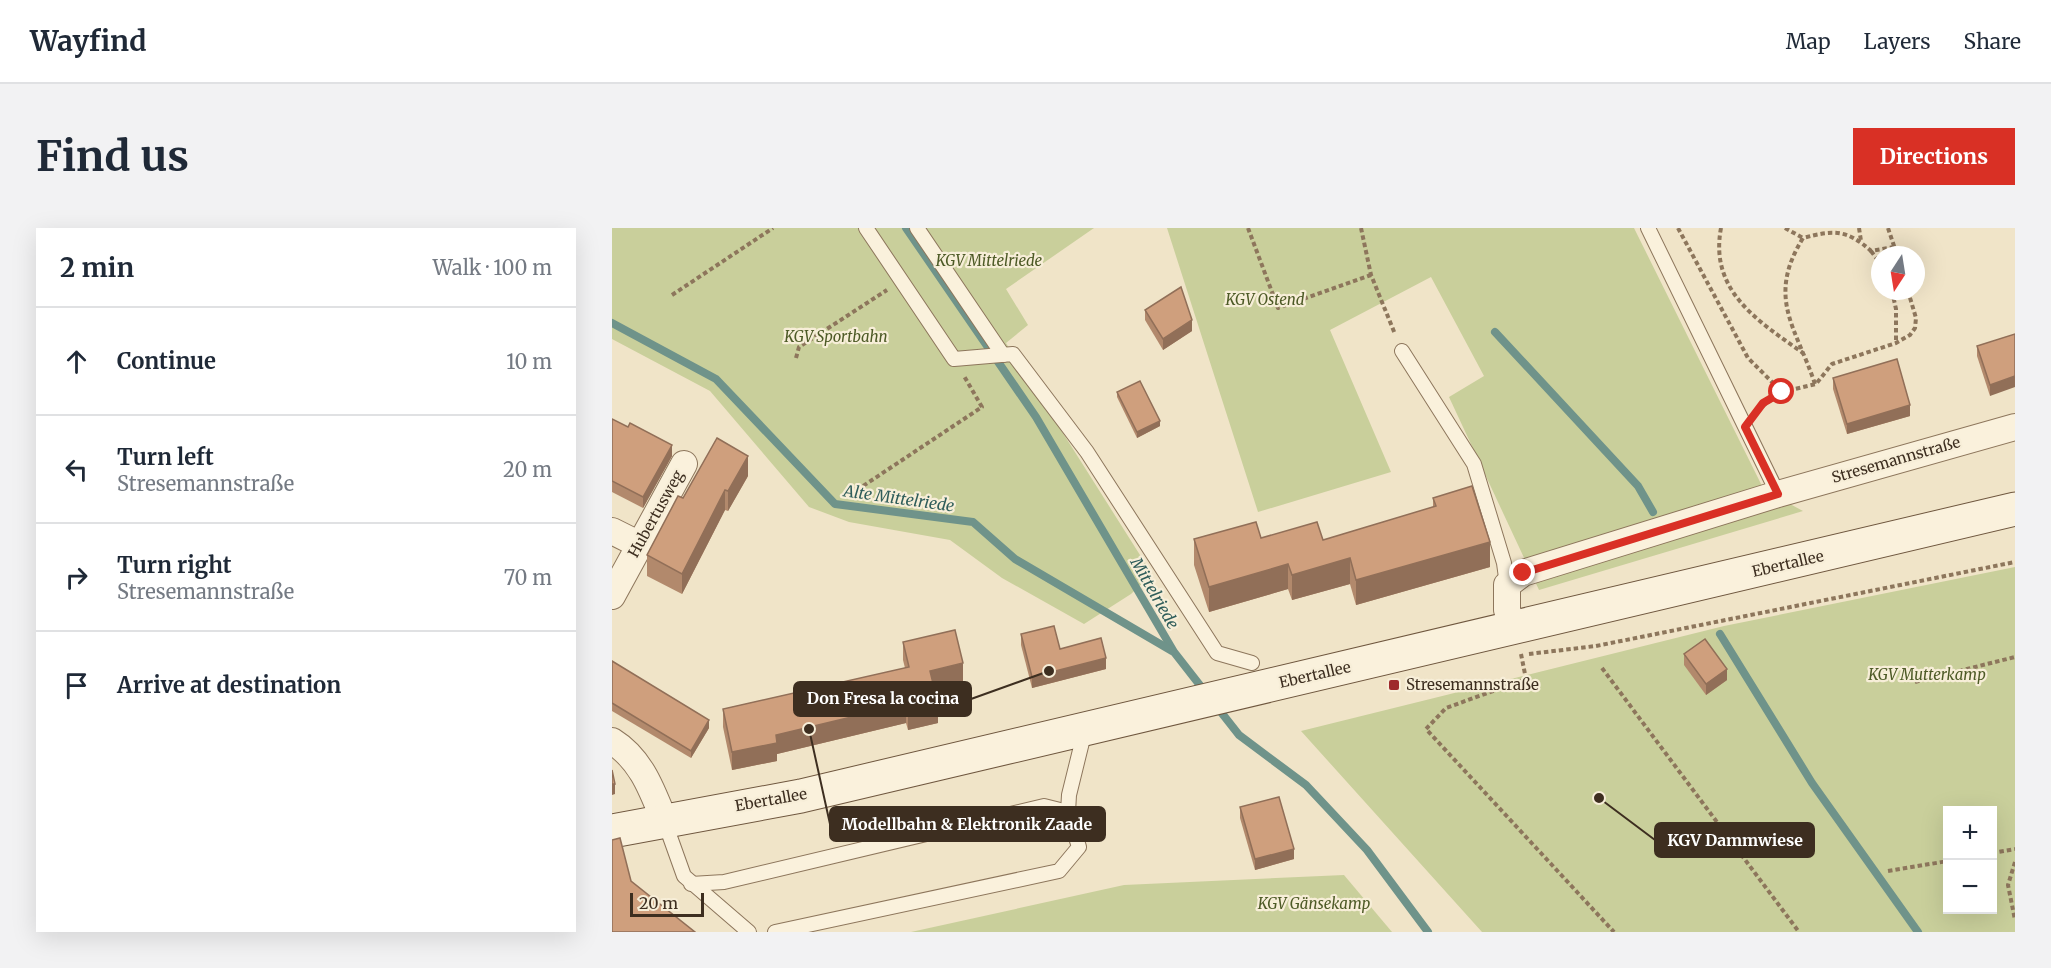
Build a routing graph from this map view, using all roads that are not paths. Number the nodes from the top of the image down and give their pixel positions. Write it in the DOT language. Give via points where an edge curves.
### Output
graph roads {
  1 [pos="867,228"];
  2 [pos="917,228"];
  3 [pos="1648,228"];
  4 [pos="1402,351"];
  5 [pos="1003,355"];
  6 [pos="2015,427"];
  7 [pos="684,464"];
  8 [pos="1778,494"];
  9 [pos="2015,509"];
  10 [pos="612,531"];
  11 [pos="638,544"];
  12 [pos="1508,585"];
  13 [pos="612,596"];
  14 [pos="1514,629"];
  15 [pos="1252,663"];
  16 [pos="1086,729"];
  17 [pos="612,741"];
  18 [pos="1068,812"];
  19 [pos="664,820"];
  20 [pos="612,831"];
  21 [pos="691,884"];
  22 [pos="749,932"];
  23 [pos="775,932"];
  1 -- 5 [label="lane" via="954,359"];
  2 -- 5 [label="lane"];
  3 -- 8 [label="lane"];
  4 -- 12 [label="lane" via="1474,464"];
  5 -- 15 [label="lane" via="1013,354 1087,452 1217,652"];
  6 -- 8 [label="street, Stresemannstraße"];
  7 -- 11 [label="street, Hubertusweg"];
  8 -- 12 [label="street, Stresemannstraße" via="1523,573"];
  9 -- 14 [label="main road, Ebertallee"];
  10 -- 11 [label="street"];
  11 -- 13 [label="street, Hubertusweg"];
  12 -- 14 [label="street" via="1507,610"];
  14 -- 16 [label="main road, Ebertallee"];
  16 -- 18 [label="lane"];
  16 -- 19 [label="main road, Ebertallee" via="801,796"];
  17 -- 19 [label="street" via="637,763"];
  18 -- 21 [label="lane" via="1044,807 724,882"];
  18 -- 23 [label="lane" via="1078,847 1059,871"];
  19 -- 20 [label="main road, Ebertallee"];
  19 -- 21 [label="lane" via="679,867"];
  21 -- 22 [label="lane"];
}
